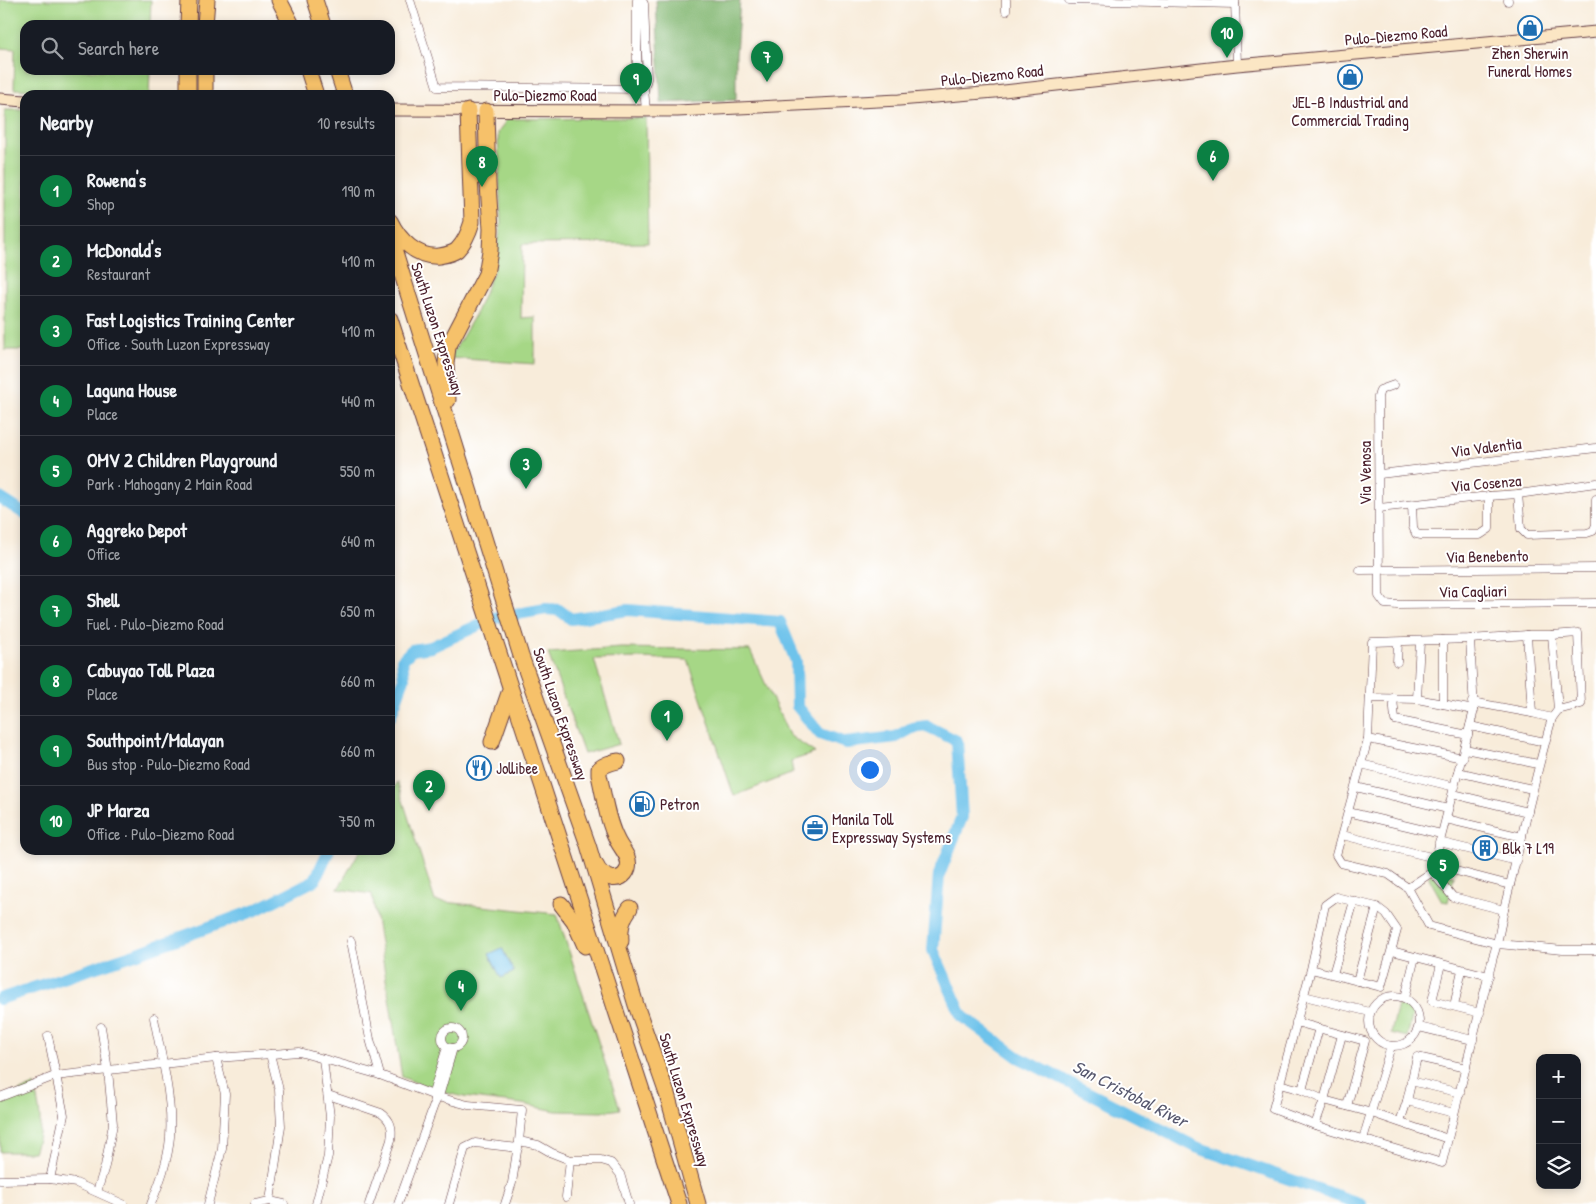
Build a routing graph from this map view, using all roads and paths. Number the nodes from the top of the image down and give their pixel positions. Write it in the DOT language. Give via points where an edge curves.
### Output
graph roads {
  1 [pos="189,0"];
  2 [pos="207,0"];
  3 [pos="279,0"];
  4 [pos="285,0"];
  5 [pos="315,0"];
  6 [pos="410,0"];
  7 [pos="637,0"];
  8 [pos="642,0"];
  9 [pos="1006,0"];
  10 [pos="1069,0"];
  11 [pos="1235,2"];
  12 [pos="1006,11"];
  13 [pos="188,20"];
  14 [pos="205,20"];
  15 [pos="289,20"];
  16 [pos="291,20"];
  17 [pos="321,20"];
  18 [pos="1596,32"];
  19 [pos="1237,65"];
  20 [pos="188,75"];
  21 [pos="205,75"];
  22 [pos="310,75"];
  23 [pos="339,75"];
  24 [pos="644,89"];
  25 [pos="188,90"];
  26 [pos="205,90"];
  27 [pos="314,90"];
  28 [pos="343,90"];
  29 [pos="0,100"];
  30 [pos="20,101"];
  31 [pos="395,110"];
  32 [pos="468,111"];
  33 [pos="486,111"];
  34 [pos="646,111"];
  35 [pos="395,228"];
  36 [pos="395,252"];
  37 [pos="395,334"];
  38 [pos="1394,385"];
  39 [pos="450,424"];
  40 [pos="1596,448"];
  41 [pos="1380,474"];
  42 [pos="1596,483"];
  43 [pos="1518,494"];
  44 [pos="1489,496"];
  45 [pos="1596,499"];
  46 [pos="1412,505"];
  47 [pos="1379,508"];
  48 [pos="1596,568"];
  49 [pos="1360,570"];
  50 [pos="1379,571"];
  51 [pos="1596,603"];
  52 [pos="1527,634"];
  53 [pos="1552,635"];
  54 [pos="1470,639"];
  55 [pos="1444,640"];
  56 [pos="1420,641"];
  57 [pos="1398,642"];
  58 [pos="1397,662"];
  59 [pos="510,690"];
  60 [pos="1370,698"];
  61 [pos="1393,698"];
  62 [pos="1417,699"];
  63 [pos="1443,704"];
  64 [pos="1473,706"];
  65 [pos="1558,710"];
  66 [pos="1532,713"];
  67 [pos="1552,718"];
  68 [pos="1470,726"];
  69 [pos="1468,735"];
  70 [pos="1368,739"];
  71 [pos="492,742"];
  72 [pos="1545,742"];
  73 [pos="1465,749"];
  74 [pos="1463,758"];
  75 [pos="618,761"];
  76 [pos="1361,764"];
  77 [pos="1538,764"];
  78 [pos="1458,772"];
  79 [pos="1356,787"];
  80 [pos="1532,789"];
  81 [pos="1454,790"];
  82 [pos="1448,809"];
  83 [pos="1348,812"];
  84 [pos="1528,812"];
  85 [pos="1446,819"];
  86 [pos="1441,834"];
  87 [pos="1342,835"];
  88 [pos="1522,838"];
  89 [pos="1439,842"];
  90 [pos="588,845"];
  91 [pos="1517,861"];
  92 [pos="1434,865"];
  93 [pos="1510,885"];
  94 [pos="1408,888"];
  95 [pos="1354,901"];
  96 [pos="562,904"];
  97 [pos="1378,907"];
  98 [pos="630,908"];
  99 [pos="1504,910"];
  100 [pos="351,941"];
  101 [pos="1498,944"];
  102 [pos="1596,950"];
  103 [pos="1392,951"];
  104 [pos="1415,957"];
  105 [pos="1441,964"];
  106 [pos="1311,969"];
  107 [pos="1462,970"];
  108 [pos="626,972"];
  109 [pos="1333,974"];
  110 [pos="604,975"];
  111 [pos="1489,976"];
  112 [pos="1358,981"];
  113 [pos="1304,996"];
  114 [pos="1405,998"];
  115 [pos="1454,1006"];
  116 [pos="1370,1012"];
  117 [pos="1480,1013"];
  118 [pos="154,1018"];
  119 [pos="1296,1022"];
  120 [pos="101,1027"];
  121 [pos="1419,1027"];
  122 [pos="1319,1028"];
  123 [pos="1342,1035"];
  124 [pos="48,1036"];
  125 [pos="1473,1040"];
  126 [pos="1391,1046"];
  127 [pos="450,1048"];
  128 [pos="270,1054"];
  129 [pos="216,1058"];
  130 [pos="323,1059"];
  131 [pos="163,1064"];
  132 [pos="1466,1068"];
  133 [pos="108,1070"];
  134 [pos="380,1075"];
  135 [pos="55,1076"];
  136 [pos="1411,1080"];
  137 [pos="1279,1084"];
  138 [pos="1302,1090"];
  139 [pos="1460,1093"];
  140 [pos="328,1094"];
  141 [pos="0,1097"];
  142 [pos="435,1099"];
  143 [pos="1324,1100"];
  144 [pos="1407,1102"];
  145 [pos="1347,1106"];
  146 [pos="1372,1113"];
  147 [pos="1454,1113"];
  148 [pos="1400,1122"];
  149 [pos="1315,1125"];
  150 [pos="1364,1139"];
  151 [pos="1448,1139"];
  152 [pos="519,1144"];
  153 [pos="570,1160"];
  154 [pos="50,1179"];
  155 [pos="0,1180"];
  156 [pos="96,1192"];
  157 [pos="566,1197"];
  158 [pos="270,1201"];
  159 [pos="123,1204"];
  160 [pos="151,1204"];
  161 [pos="208,1204"];
  162 [pos="255,1204"];
  163 [pos="284,1204"];
  164 [pos="316,1204"];
  165 [pos="369,1204"];
  166 [pos="398,1204"];
  167 [pos="449,1204"];
  168 [pos="505,1204"];
  169 [pos="628,1204"];
  170 [pos="679,1204"];
  171 [pos="698,1204"];
  1 -- 13 [label="highway"];
  2 -- 14 [label="highway"];
  3 -- 15 [label="highway"];
  4 -- 16 [label="highway"];
  5 -- 17 [label="highway"];
  6 -- 24 [label="street" via="437,87"];
  7 -- 24 [label="street" via="637,78"];
  8 -- 24 [label="street" via="647,79"];
  9 -- 12 [label="street"];
  10 -- 11 [label="street"];
  11 -- 19 [label="street"];
  18 -- 19 [label="main road, Pulo-Diezmo Road"];
  19 -- 34 [label="main road, Pulo-Diezmo Road" via="899,100"];
  20 -- 25 [label="highway"];
  21 -- 26 [label="highway"];
  22 -- 27 [label="highway"];
  23 -- 28 [label="highway"];
  24 -- 34 [label="street"];
  29 -- 30 [label="main road"];
  31 -- 32 [label="main road, Pulo-Diezmo Road"];
  32 -- 33 [label="main road, Pulo-Diezmo Road"];
  32 -- 35 [label="highway" via="472,222 467,236 456,251 432,256 407,245"];
  33 -- 34 [label="main road, Pulo-Diezmo Road"];
  33 -- 39 [label="highway" via="490,251 486,274 448,347"];
  36 -- 39 [label="highway, South Luzon Expressway"];
  37 -- 59 [label="highway"];
  38 -- 41 [label="street, Via Venosa" via="1380,390 1378,397"];
  39 -- 90 [label="highway, South Luzon Expressway" via="521,656"];
  40 -- 41 [label="street, Via Valentia"];
  41 -- 47 [label="street, Via Venosa"];
  42 -- 43 [label="street, Via Cosenza"];
  43 -- 44 [label="street, Via Cosenza"];
  43 -- 45 [label="street" via="1521,530 1531,536 1594,530"];
  44 -- 46 [label="street, Via Cosenza"];
  44 -- 46 [label="street" via="1489,529 1480,535 1416,534"];
  46 -- 47 [label="street, Via Cosenza"];
  47 -- 50 [label="street, Via Venosa"];
  48 -- 50 [label="street, Via Benebento"];
  49 -- 50 [label="street, Via Benebento"];
  50 -- 51 [label="street, Via Cagliari" via="1379,596 1385,604"];
  52 -- 53 [label="street"];
  52 -- 54 [label="street"];
  52 -- 66 [label="street"];
  53 -- 65 [label="street"];
  53 -- 65 [label="street" via="1578,633 1581,704"];
  54 -- 55 [label="street"];
  54 -- 64 [label="street"];
  55 -- 56 [label="street"];
  55 -- 63 [label="street"];
  56 -- 57 [label="street"];
  56 -- 62 [label="street"];
  57 -- 58 [label="street"];
  57 -- 60 [label="street" via="1372,642"];
  59 -- 71 [label="highway"];
  59 -- 110 [label="highway"];
  60 -- 61 [label="street"];
  60 -- 70 [label="street"];
  61 -- 62 [label="street"];
  61 -- 69 [label="street" via="1395,720"];
  62 -- 63 [label="street"];
  63 -- 64 [label="street"];
  64 -- 66 [label="street"];
  64 -- 68 [label="street"];
  65 -- 67 [label="street"];
  66 -- 67 [label="street"];
  67 -- 72 [label="street"];
  68 -- 69 [label="street"];
  68 -- 72 [label="street"];
  69 -- 73 [label="street"];
  70 -- 74 [label="street"];
  70 -- 76 [label="street"];
  72 -- 77 [label="street"];
  73 -- 74 [label="street"];
  73 -- 77 [label="street"];
  74 -- 78 [label="street"];
  75 -- 90 [label="highway" via="603,766 599,775 616,839 627,858 627,871 617,879 605,876 598,870"];
  76 -- 79 [label="street"];
  76 -- 81 [label="street"];
  77 -- 80 [label="street"];
  78 -- 80 [label="street"];
  78 -- 81 [label="street"];
  79 -- 82 [label="street"];
  79 -- 83 [label="street"];
  80 -- 84 [label="street"];
  81 -- 82 [label="street"];
  81 -- 84 [label="street"];
  82 -- 85 [label="street"];
  83 -- 86 [label="street"];
  83 -- 87 [label="street"];
  84 -- 88 [label="street"];
  85 -- 86 [label="street"];
  85 -- 88 [label="street"];
  86 -- 89 [label="street"];
  87 -- 92 [label="street"];
  87 -- 94 [label="street" via="1336,855 1341,863 1388,874"];
  88 -- 91 [label="street"];
  89 -- 91 [label="street"];
  89 -- 92 [label="street"];
  90 -- 108 [label="highway, South Luzon Expressway"];
  91 -- 93 [label="street"];
  92 -- 93 [label="street"];
  92 -- 94 [label="street"];
  92 -- 99 [label="street" via="1453,897"];
  93 -- 99 [label="street"];
  94 -- 101 [label="street" via="1429,926"];
  95 -- 97 [label="street"];
  95 -- 106 [label="street" via="1336,897 1324,905"];
  95 -- 109 [label="street"];
  96 -- 110 [label="highway"];
  97 -- 103 [label="street" via="1397,930"];
  97 -- 112 [label="street"];
  98 -- 108 [label="highway" via="621,924"];
  99 -- 101 [label="street"];
  100 -- 134 [label="street"];
  101 -- 102 [label="street"];
  101 -- 111 [label="street"];
  103 -- 104 [label="street"];
  103 -- 112 [label="street" via="1381,987"];
  104 -- 105 [label="street"];
  104 -- 114 [label="street"];
  105 -- 107 [label="street"];
  105 -- 115 [label="street" via="1432,1001"];
  106 -- 109 [label="street"];
  106 -- 113 [label="street"];
  107 -- 111 [label="street"];
  107 -- 115 [label="street"];
  108 -- 171 [label="highway, South Luzon Expressway" via="667,1094"];
  109 -- 112 [label="street"];
  110 -- 170 [label="highway"];
  111 -- 117 [label="street"];
  113 -- 116 [label="street"];
  113 -- 119 [label="street"];
  114 -- 116 [label="street" via="1386,997"];
  114 -- 121 [label="street" via="1417,1009"];
  115 -- 117 [label="street"];
  116 -- 126 [label="street" via="1369,1024 1373,1034"];
  117 -- 125 [label="street"];
  118 -- 131 [label="street"];
  119 -- 122 [label="street"];
  119 -- 137 [label="street"];
  120 -- 133 [label="street"];
  121 -- 125 [label="street"];
  121 -- 126 [label="street" via="1408,1042"];
  122 -- 123 [label="street"];
  122 -- 138 [label="street"];
  123 -- 143 [label="street"];
  123 -- 145 [label="street" via="1365,1040"];
  124 -- 135 [label="street"];
  125 -- 132 [label="street"];
  126 -- 146 [label="street"];
  127 -- 142 [label="street"];
  128 -- 129 [label="street"];
  128 -- 130 [label="street" via="299,1052"];
  128 -- 158 [label="street" via="279,1090 281,1126"];
  129 -- 131 [label="street"];
  129 -- 161 [label="street" via="225,1094 222,1149"];
  130 -- 134 [label="street"];
  130 -- 140 [label="street"];
  131 -- 133 [label="street"];
  131 -- 160 [label="street" via="170,1107 170,1137 163,1174"];
  132 -- 136 [label="street" via="1417,1056"];
  132 -- 139 [label="street"];
  133 -- 135 [label="street"];
  133 -- 156 [label="street" via="113,1124 106,1166"];
  134 -- 142 [label="street"];
  135 -- 141 [label="street"];
  135 -- 154 [label="street" via="64,1115"];
  136 -- 139 [label="street"];
  136 -- 144 [label="street"];
  137 -- 138 [label="street"];
  137 -- 149 [label="street" via="1273,1109"];
  138 -- 143 [label="street"];
  139 -- 147 [label="street"];
  140 -- 164 [label="street" via="328,1156"];
  140 -- 165 [label="street" via="381,1113 391,1123 391,1140"];
  142 -- 152 [label="street" via="522,1110"];
  142 -- 166 [label="street"];
  143 -- 145 [label="street"];
  143 -- 149 [label="street"];
  144 -- 147 [label="street"];
  144 -- 148 [label="street"];
  145 -- 146 [label="street"];
  146 -- 148 [label="street"];
  146 -- 150 [label="street"];
  147 -- 151 [label="street"];
  148 -- 151 [label="street"];
  149 -- 150 [label="street"];
  150 -- 151 [label="street" via="1442,1163"];
  152 -- 153 [label="street" via="538,1145"];
  152 -- 167 [label="street" via="475,1143 465,1148"];
  152 -- 168 [label="street"];
  153 -- 157 [label="street"];
  153 -- 169 [label="street" via="611,1163 620,1174"];
  154 -- 155 [label="street"];
  154 -- 156 [label="street" via="76,1183"];
  156 -- 159 [label="street"];
  158 -- 162 [label="street"];
  158 -- 163 [label="street"];
}
